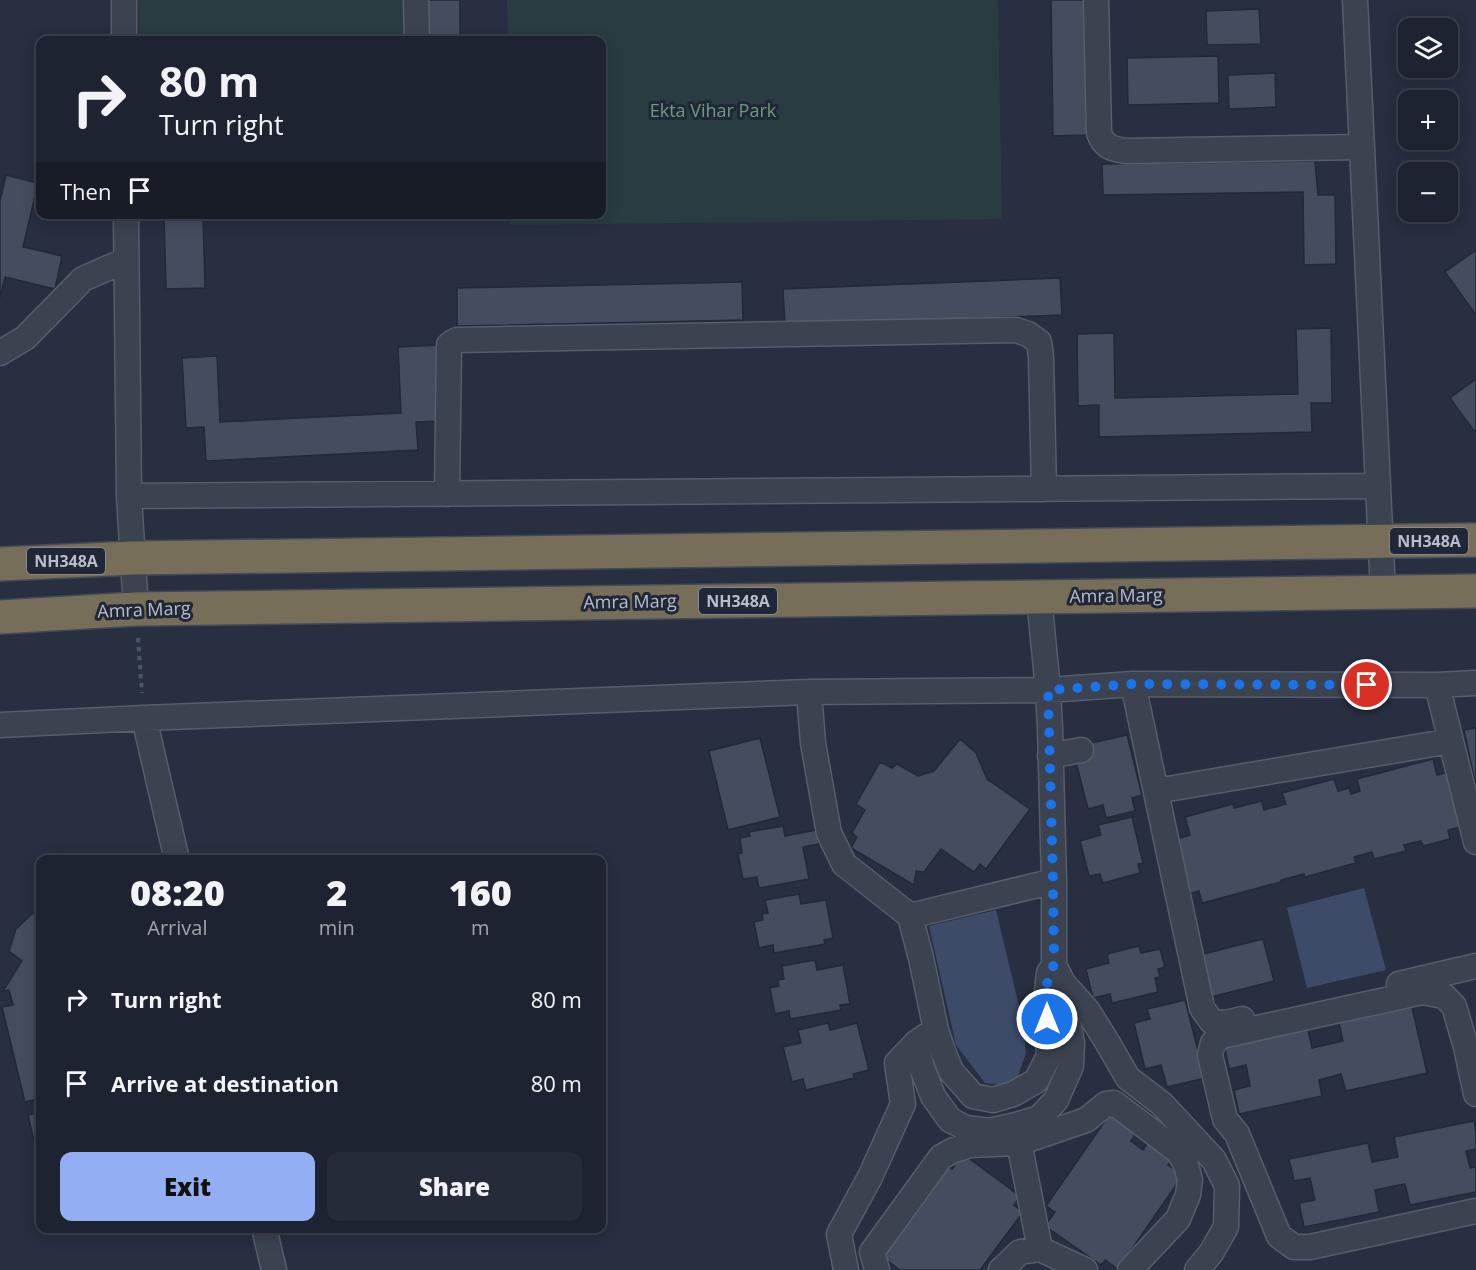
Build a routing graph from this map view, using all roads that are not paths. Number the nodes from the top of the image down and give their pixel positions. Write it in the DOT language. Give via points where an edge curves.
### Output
graph roads {
  1 [pos="124,0"];
  2 [pos="416,0"];
  3 [pos="1096,0"];
  4 [pos="1355,0"];
  5 [pos="124,36"];
  6 [pos="417,36"];
  7 [pos="1362,147"];
  8 [pos="126,219"];
  9 [pos="126,260"];
  10 [pos="0,353"];
  11 [pos="1378,486"];
  12 [pos="1044,489"];
  13 [pos="447,494"];
  14 [pos="129,496"];
  15 [pos="1476,540"];
  16 [pos="1381,542"];
  17 [pos="133,558"];
  18 [pos="0,564"];
  19 [pos="1476,591"];
  20 [pos="1383,592"];
  21 [pos="1039,597"];
  22 [pos="136,609"];
  23 [pos="0,617"];
  24 [pos="1476,683"];
  25 [pos="1133,684"];
  26 [pos="1437,685"];
  27 [pos="1048,690"];
  28 [pos="809,693"];
  29 [pos="144,718"];
  30 [pos="0,725"];
  31 [pos="1451,741"];
  32 [pos="1081,750"];
  33 [pos="1050,756"];
  34 [pos="1156,791"];
  35 [pos="1473,843"];
  36 [pos="176,855"];
  37 [pos="1053,881"];
  38 [pos="910,916"];
  39 [pos="1476,966"];
  40 [pos="1058,974"];
  41 [pos="936,1030"];
  42 [pos="916,1043"];
  43 [pos="1476,1094"];
  44 [pos="1017,1134"];
  45 [pos="1476,1210"];
  46 [pos="265,1233"];
  47 [pos="1040,1249"];
  48 [pos="274,1270"];
  49 [pos="846,1270"];
  50 [pos="877,1270"];
  51 [pos="1001,1270"];
  52 [pos="1085,1270"];
  53 [pos="1130,1270"];
  54 [pos="1197,1270"];
  1 -- 5 [label="street"];
  2 -- 6 [label="street"];
  3 -- 7 [label="street" via="1099,133 1102,142 1113,149"];
  4 -- 7 [label="street"];
  7 -- 11 [label="street"];
  8 -- 9 [label="street"];
  9 -- 10 [label="street" via="83,279 25,338"];
  9 -- 14 [label="street"];
  11 -- 12 [label="street"];
  11 -- 16 [label="street"];
  12 -- 13 [label="street"];
  12 -- 13 [label="street" via="1039,342 1016,330 458,340 449,345"];
  13 -- 14 [label="street"];
  14 -- 17 [label="street"];
  15 -- 16 [label="highway, NH348A"];
  16 -- 17 [label="highway, NH348A"];
  16 -- 20 [label="street"];
  17 -- 18 [label="highway, NH348A"];
  17 -- 22 [label="street"];
  19 -- 20 [label="highway, Amra Marg / NH348A"];
  20 -- 21 [label="highway, Amra Marg / NH348A"];
  21 -- 22 [label="highway, Amra Marg / NH348A"];
  21 -- 27 [label="street"];
  22 -- 23 [label="highway, Amra Marg / NH348A"];
  24 -- 26 [label="street"];
  25 -- 26 [label="street"];
  25 -- 27 [label="street"];
  25 -- 34 [label="street"];
  26 -- 31 [label="street"];
  27 -- 28 [label="street"];
  27 -- 33 [label="street"];
  28 -- 29 [label="street"];
  28 -- 38 [label="street" via="813,743 830,833 844,864"];
  29 -- 30 [label="street"];
  29 -- 36 [label="street"];
  31 -- 34 [label="street"];
  31 -- 35 [label="street"];
  32 -- 33 [label="street"];
  33 -- 37 [label="street"];
  34 -- 39 [label="street" via="1202,1008 1212,1022 1226,1023"];
  37 -- 38 [label="street"];
  37 -- 40 [label="street"];
  38 -- 41 [label="street"];
  40 -- 41 [label="street" via="1048,973 1049,1056 1036,1081 1013,1094 993,1100 973,1096 951,1071"];
  40 -- 44 [label="street" via="1072,1043 1071,1066 1056,1100"];
  40 -- 54 [label="street" via="1087,1010 1128,1078 1162,1104 1214,1160 1227,1186 1226,1227"];
  41 -- 42 [label="street"];
  42 -- 44 [label="street" via="933,1096 950,1120 966,1128"];
  42 -- 49 [label="street" via="897,1064 903,1104 839,1234"];
  43 -- 45 [label="street" via="1454,1006 1444,996 1422,992 1221,1036 1212,1043 1210,1055 1225,1119 1237,1134 1279,1236 1294,1246 1310,1246"];
  44 -- 47 [label="street"];
  44 -- 50 [label="street" via="941,1156 872,1252"];
  44 -- 53 [label="street" via="1086,1120 1106,1104 1114,1103 1179,1152 1190,1180 1188,1195 1178,1219"];
  46 -- 48 [label="street"];
  47 -- 51 [label="street" via="1020,1252"];
  47 -- 52 [label="street"];
}
